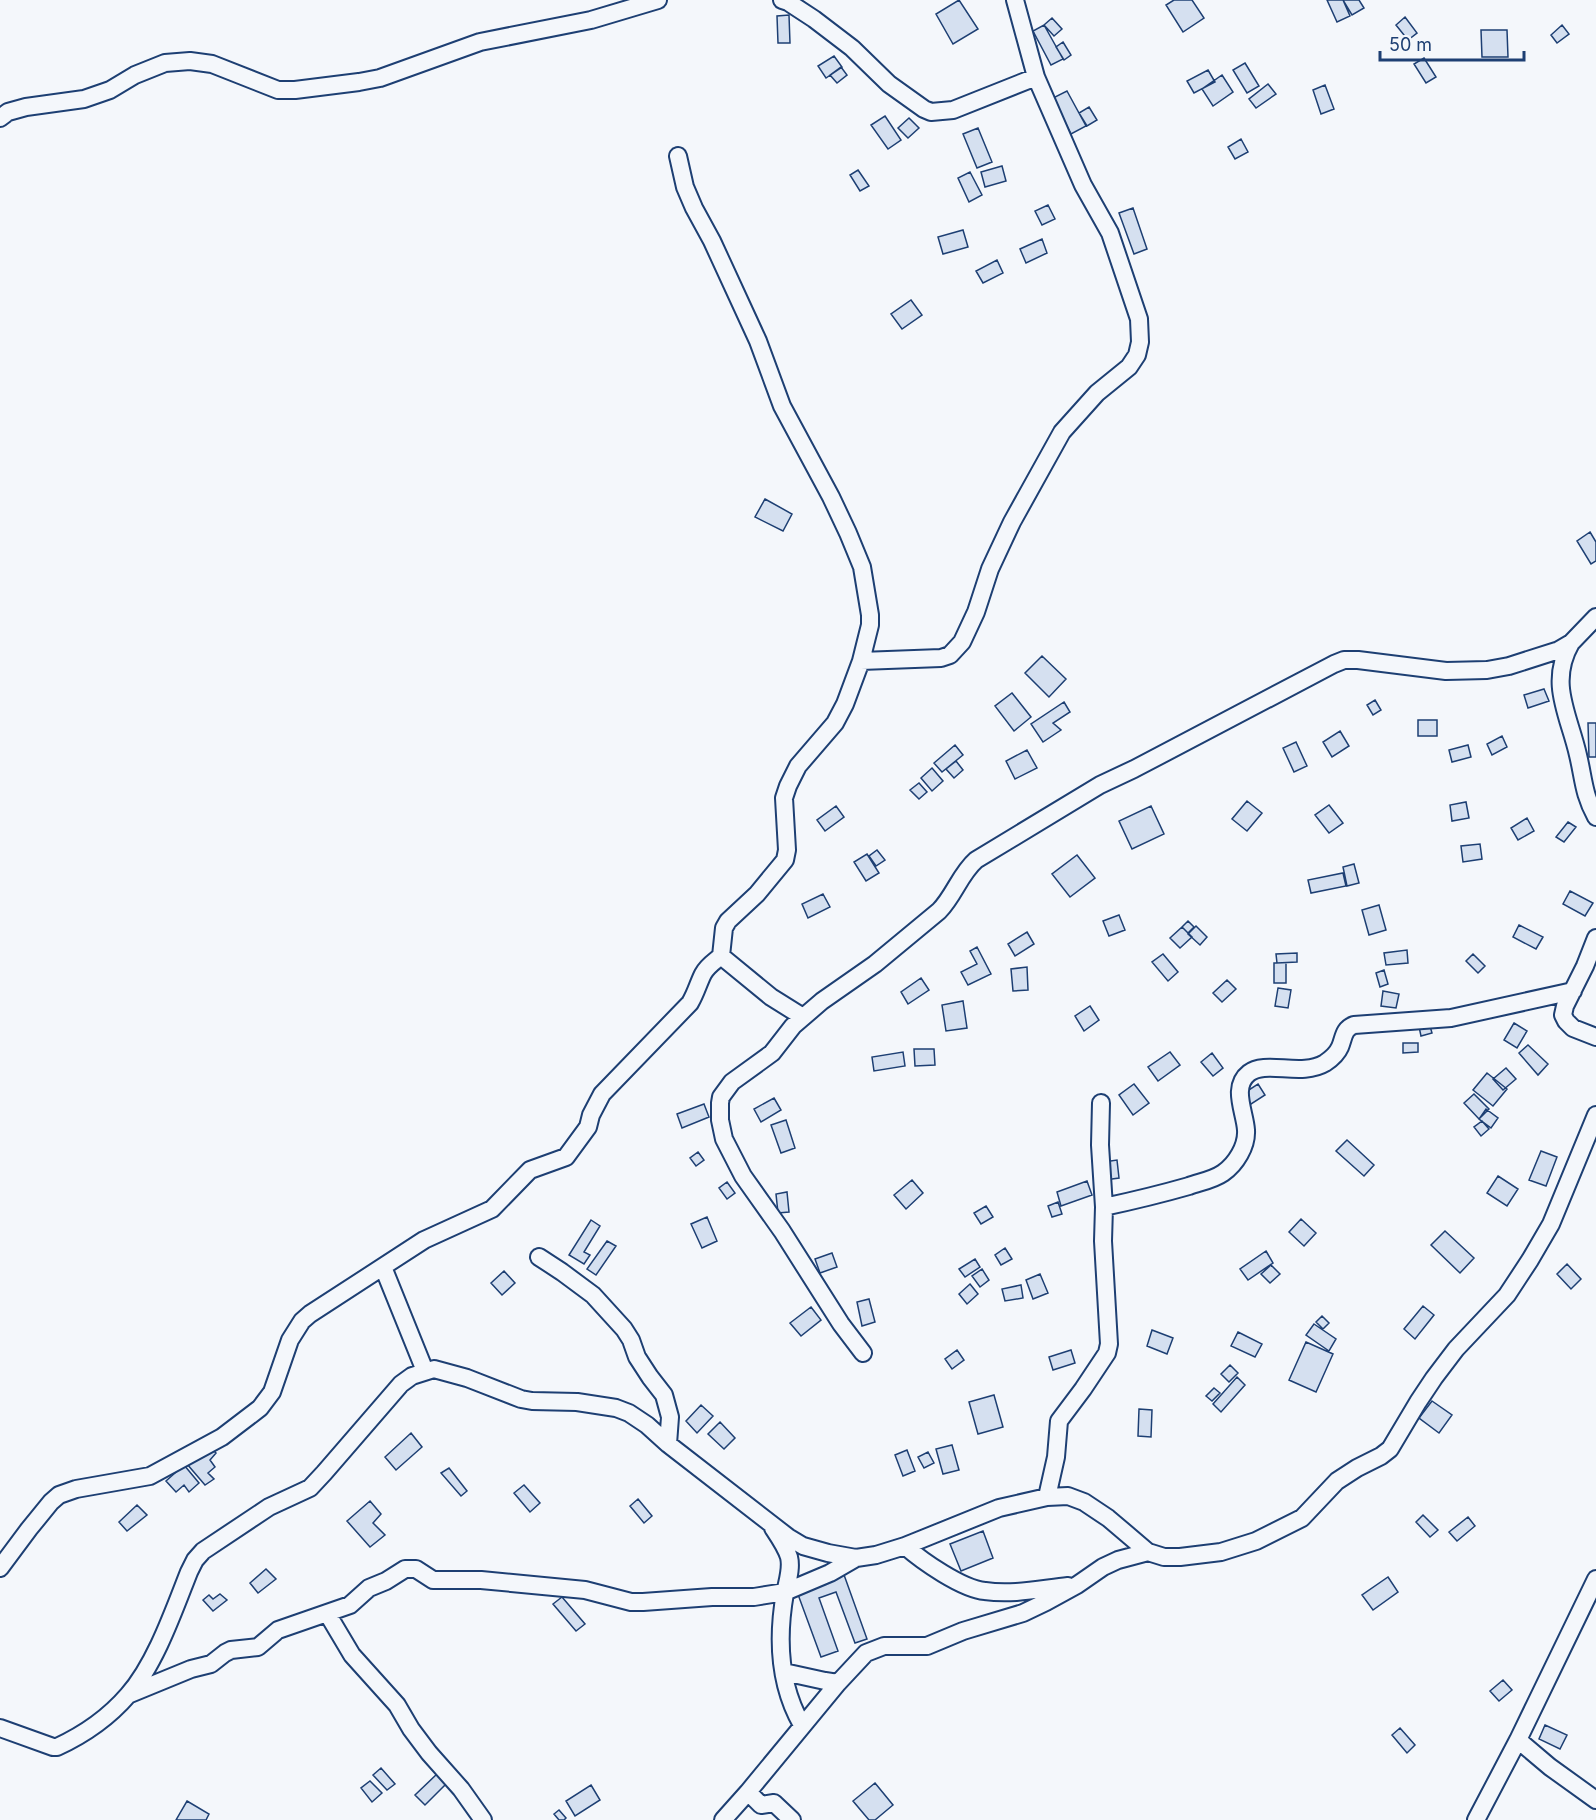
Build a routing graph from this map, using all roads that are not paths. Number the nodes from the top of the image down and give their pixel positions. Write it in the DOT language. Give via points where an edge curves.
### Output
graph roads {
  1 [pos="658,0"];
  2 [pos="782,0"];
  3 [pos="1015,0"];
  4 [pos="1036,77"];
  5 [pos="0,118"];
  6 [pos="678,156"];
  7 [pos="1596,617"];
  8 [pos="1571,643"];
  9 [pos="861,661"];
  10 [pos="1596,817"];
  11 [pos="1596,938"];
  12 [pos="721,956"];
  13 [pos="1573,991"];
  14 [pos="803,1017"];
  15 [pos="1596,1037"];
  16 [pos="1101,1103"];
  17 [pos="1596,1115"];
  18 [pos="1104,1207"];
  19 [pos="539,1257"];
  20 [pos="383,1267"];
  21 [pos="863,1353"];
  22 [pos="425,1371"];
  23 [pos="668,1444"];
  24 [pos="1047,1497"];
  25 [pos="771,1525"];
  26 [pos="905,1546"];
  27 [pos="1148,1552"];
  28 [pos="856,1558"];
  29 [pos="0,1568"];
  30 [pos="1596,1579"];
  31 [pos="1077,1585"];
  32 [pos="785,1592"];
  33 [pos="327,1613"];
  34 [pos="783,1672"];
  35 [pos="838,1683"];
  36 [pos="128,1695"];
  37 [pos="802,1725"];
  38 [pos="0,1728"];
  39 [pos="1518,1740"];
  40 [pos="748,1792"];
  41 [pos="1596,1800"];
  42 [pos="483,1820"];
  43 [pos="723,1820"];
  44 [pos="792,1820"];
  45 [pos="1476,1820"];
  1 -- 5 [label="street" via="591,20 480,42 380,78 358,82 278,90 212,64 165,63 84,99 26,107"];
  2 -- 4 [label="street" via="814,19 889,84 931,112 953,110"];
  3 -- 4 [label="street"];
  4 -- 9 [label="street" via="1083,185 1110,233 1139,320 1137,355 1129,368 1097,393 1062,432 1012,522 957,649 941,658"];
  6 -- 9 [label="street" via="685,187 758,341 782,406 831,497 862,567 870,626"];
  7 -- 8 [label="street"];
  8 -- 10 [label="street" via="1563,661 1560,686 1586,797"];
  8 -- 14 [label="street" via="1551,654 1486,670 1446,671 1358,660 1334,664 1100,784 976,860 939,911"];
  9 -- 12 [label="street" via="835,723 798,766 788,786 784,798 785,861 728,921"];
  11 -- 13 [label="street"];
  12 -- 14 [label="street" via="771,997"];
  12 -- 20 [label="street" via="704,973 690,1003 602,1094 588,1127 566,1157 530,1170 492,1209 424,1240"];
  13 -- 15 [label="street" via="1565,1006 1566,1021"];
  13 -- 18 [label="street" via="1451,1018 1349,1026 1336,1054 1317,1068 1272,1067 1252,1071 1246,1077 1240,1094 1245,1142 1234,1163 1223,1173"];
  14 -- 21 [label="street" via="772,1053 725,1090 720,1120 724,1139 743,1176"];
  16 -- 18 [label="street"];
  17 -- 27 [label="street" via="1551,1224 1530,1260 1507,1295 1434,1378 1390,1449 1336,1481 1302,1518 1256,1541 1221,1552 1180,1557"];
  18 -- 24 [label="street" via="1109,1344 1107,1353 1059,1421"];
  19 -- 23 [label="street" via="593,1295 624,1329 637,1357 664,1395 670,1418"];
  20 -- 22 [label="street"];
  20 -- 29 [label="street" via="303,1321 290,1340 272,1392 260,1408 222,1437 150,1476 59,1495"];
  22 -- 23 [label="street" via="434,1369 467,1378 521,1399 616,1408 647,1425"];
  22 -- 36 [label="street" via="401,1384 310,1488 269,1507 202,1551 150,1661"];
  23 -- 25 [label="street"];
  24 -- 26 [label="street" via="999,1508"];
  24 -- 27 [label="street" via="1068,1496 1084,1502"];
  25 -- 28 [label="street" via="802,1546"];
  25 -- 32 [label="street" via="789,1558"];
  26 -- 28 [label="street"];
  26 -- 31 [label="street" via="921,1560 983,1591 1019,1592"];
  27 -- 31 [label="street" via="1111,1564"];
  28 -- 32 [label="street"];
  30 -- 39 [label="street"];
  31 -- 35 [label="street" via="1023,1613 935,1644 884,1646 866,1653"];
  32 -- 33 [label="street" via="631,1602 585,1590 481,1580 433,1580 410,1568 375,1585 350,1605"];
  32 -- 34 [label="street"];
  33 -- 36 [label="street" via="278,1630 258,1647 231,1650 211,1664"];
  33 -- 42 [label="street" via="352,1655 397,1705 411,1729"];
  34 -- 35 [label="street"];
  34 -- 37 [label="street" via="788,1695"];
  35 -- 37 [label="street"];
  36 -- 38 [label="street" via="88,1730 57,1747"];
  37 -- 40 [label="street"];
  39 -- 41 [label="street"];
  39 -- 45 [label="street"];
  40 -- 43 [label="street"];
  40 -- 44 [label="street" via="761,1805 774,1803"];
}
